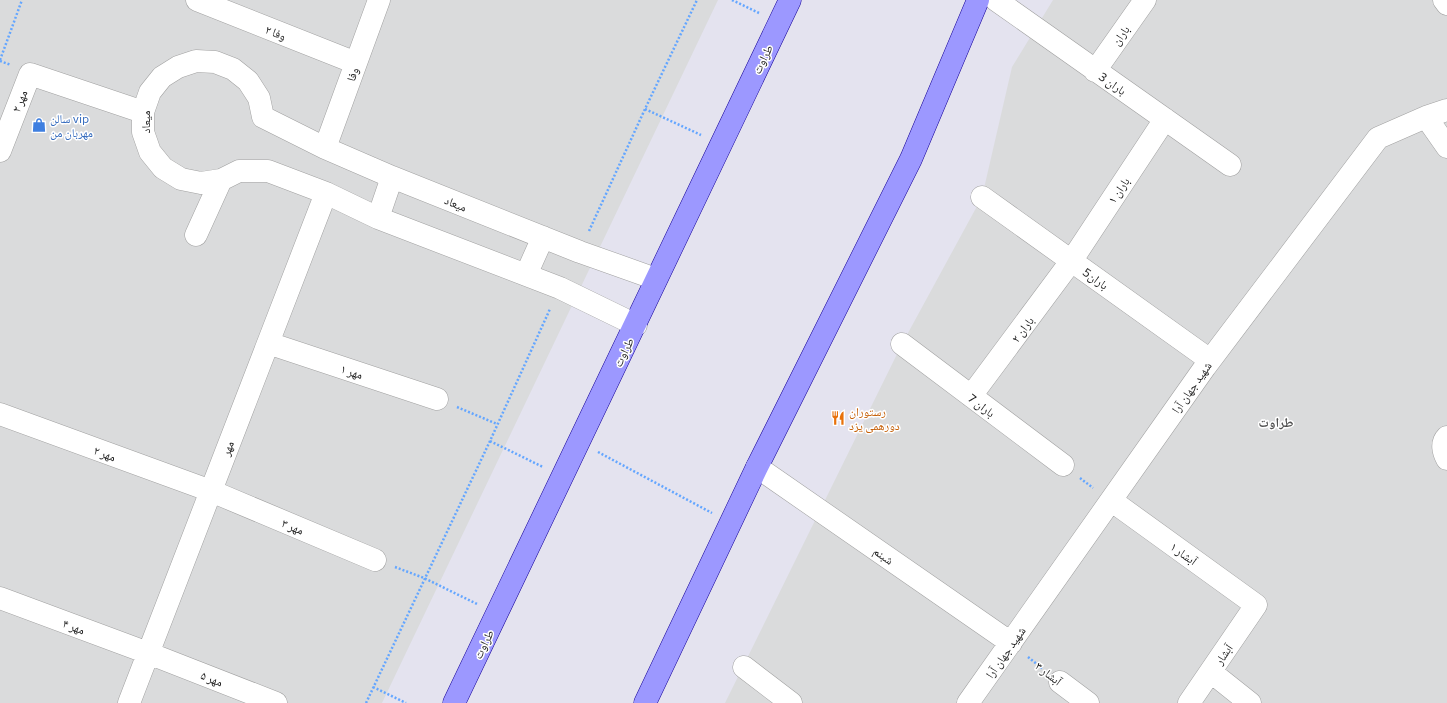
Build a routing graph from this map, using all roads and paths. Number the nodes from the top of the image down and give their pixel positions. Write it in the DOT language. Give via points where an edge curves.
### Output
graph roads {
  1 [pos="22,0"];
  2 [pos="197,0"];
  3 [pos="379,0"];
  4 [pos="697,0"];
  5 [pos="732,0"];
  6 [pos="790,0"];
  7 [pos="978,0"];
  8 [pos="996,0"];
  9 [pos="1145,0"];
  10 [pos="1444,0"];
  11 [pos="1447,4"];
  12 [pos="779,23"];
  13 [pos="0,60"];
  14 [pos="356,63"];
  15 [pos="1095,70"];
  16 [pos="645,109"];
  17 [pos="1447,110"];
  18 [pos="143,112"];
  19 [pos="1426,117"];
  20 [pos="1165,119"];
  21 [pos="721,145"];
  22 [pos="1447,147"];
  23 [pos="325,148"];
  24 [pos="0,150"];
  25 [pos="1230,165"];
  26 [pos="392,177"];
  27 [pos="221,180"];
  28 [pos="326,193"];
  29 [pos="982,197"];
  30 [pos="378,218"];
  31 [pos="196,235"];
  32 [pos="543,237"];
  33 [pos="580,252"];
  34 [pos="1072,260"];
  35 [pos="526,275"];
  36 [pos="656,279"];
  37 [pos="560,288"];
  38 [pos="636,324"];
  39 [pos="268,343"];
  40 [pos="902,344"];
  41 [pos="1210,360"];
  42 [pos="971,396"];
  43 [pos="437,399"];
  44 [pos="0,414"];
  45 [pos="497,424"];
  46 [pos="1447,437"];
  47 [pos="490,441"];
  48 [pos="580,442"];
  49 [pos="1447,459"];
  50 [pos="1063,465"];
  51 [pos="756,467"];
  52 [pos="563,477"];
  53 [pos="211,491"];
  54 [pos="1112,501"];
  55 [pos="730,523"];
  56 [pos="375,560"];
  57 [pos="424,578"];
  58 [pos="0,598"];
  59 [pos="1256,605"];
  60 [pos="497,614"];
  61 [pos="1011,643"];
  62 [pos="148,653"];
  63 [pos="744,667"];
  64 [pos="1211,672"];
  65 [pos="1060,682"];
  66 [pos="373,687"];
  67 [pos="129,703"];
  68 [pos="276,703"];
  69 [pos="366,703"];
  70 [pos="406,703"];
  71 [pos="454,703"];
  72 [pos="645,703"];
  73 [pos="791,703"];
  74 [pos="968,703"];
  75 [pos="1088,703"];
  76 [pos="1188,703"];
  77 [pos="1250,703"];
  1 -- 13 [label="path"];
  2 -- 14 [label="street, وفا ۲"];
  3 -- 14 [label="street, وفا"];
  4 -- 16 [label="path"];
  5 -- 12 [label="path"];
  6 -- 12 [label="main road, طراوت"];
  7 -- 51 [label="main road" via="911,159"];
  8 -- 15 [label="street, باران 3"];
  9 -- 15 [label="street, باران"];
  10 -- 11 [label="street"];
  12 -- 21 [label="main road, طراوت"];
  14 -- 23 [label="street, وفا"];
  15 -- 20 [label="street, باران 3"];
  16 -- 21 [label="path"];
  16 -- 33 [label="path"];
  17 -- 19 [label="street, شهید جهان آرا"];
  18 -- 23 [label="street, میعاد" via="150,92 162,77 178,67 196,61 215,62 233,70 248,82 259,98 263,117"];
  18 -- 24 [label="street, مهر ۲" via="30,74"];
  18 -- 27 [label="street, میعاد" via="143,132 150,152 163,168 181,179 201,183"];
  19 -- 22 [label="street"];
  19 -- 41 [label="street, شهید جهان آرا" via="1378,138"];
  20 -- 25 [label="street, باران 3"];
  20 -- 34 [label="street, باران ۱"];
  21 -- 36 [label="main road, طراوت"];
  23 -- 26 [label="street, میعاد"];
  26 -- 30 [label="street"];
  26 -- 32 [label="street, میعاد"];
  27 -- 28 [label="street, میعاد" via="239,171 268,171"];
  27 -- 31 [label="street"];
  28 -- 30 [label="street, میعاد"];
  28 -- 39 [label="street, مهر"];
  29 -- 34 [label="street, باران5"];
  30 -- 35 [label="street, میعاد"];
  32 -- 33 [label="street, میعاد"];
  32 -- 35 [label="street"];
  33 -- 36 [label="street, میعاد"];
  34 -- 41 [label="street, باران5"];
  34 -- 42 [label="street, باران ۲"];
  35 -- 37 [label="street, میعاد"];
  36 -- 38 [label="main road, طراوت"];
  37 -- 38 [label="street, میعاد"];
  37 -- 45 [label="path"];
  38 -- 48 [label="main road, طراوت"];
  39 -- 43 [label="street, مهر ۱"];
  39 -- 53 [label="street, مهر"];
  40 -- 42 [label="street, باران 7"];
  41 -- 54 [label="street, شهید جهان آرا"];
  42 -- 50 [label="street, باران 7"];
  43 -- 45 [label="path"];
  44 -- 53 [label="street, مهر ۲"];
  45 -- 47 [label="path"];
  46 -- 49 [label="street" via="1443,449"];
  47 -- 52 [label="path"];
  47 -- 57 [label="path"];
  48 -- 52 [label="main road, طراوت"];
  48 -- 55 [label="path"];
  50 -- 54 [label="path"];
  51 -- 55 [label="main road"];
  51 -- 61 [label="street, شبنم"];
  52 -- 60 [label="main road, طراوت"];
  53 -- 56 [label="street, مهر ۳"];
  53 -- 62 [label="street, مهر"];
  54 -- 59 [label="street, آبشار ۱"];
  54 -- 61 [label="street, شهید جهان آرا"];
  55 -- 72 [label="main road"];
  56 -- 57 [label="path"];
  57 -- 60 [label="path"];
  57 -- 66 [label="path"];
  58 -- 62 [label="street, مهر ۴"];
  59 -- 64 [label="street, آبشار"];
  60 -- 71 [label="main road, طراوت"];
  61 -- 65 [label="path, آبشار ۳"];
  61 -- 74 [label="street, شهید جهان آرا"];
  62 -- 67 [label="street, مهر"];
  62 -- 68 [label="street, مهر ۵"];
  63 -- 73 [label="street"];
  64 -- 76 [label="street, آبشار"];
  64 -- 77 [label="street"];
  65 -- 75 [label="street, آبشار ۳"];
  66 -- 69 [label="path"];
  66 -- 70 [label="path"];
}
